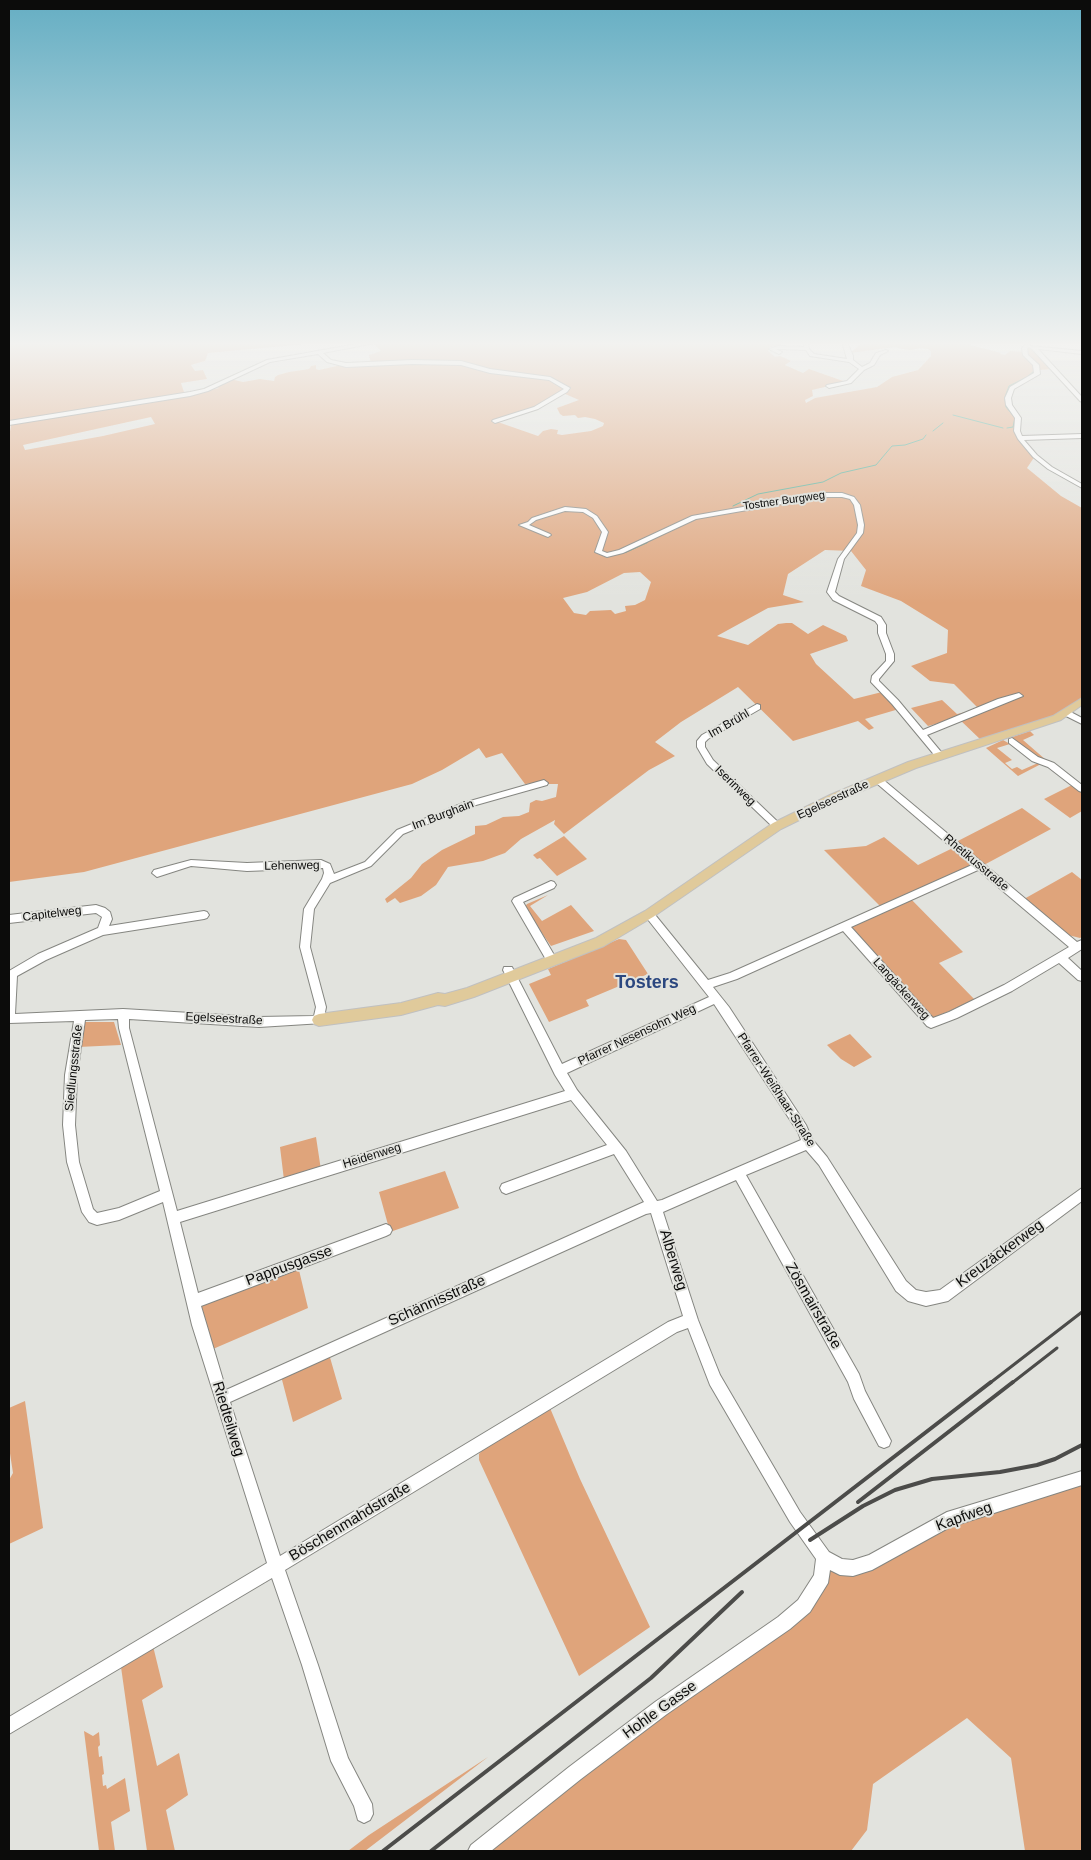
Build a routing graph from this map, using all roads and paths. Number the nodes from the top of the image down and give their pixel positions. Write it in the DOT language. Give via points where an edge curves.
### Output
graph roads {
  1 [pos="1017,429"];
  2 [pos="1082,436"];
  3 [pos="1020,438"];
  4 [pos="1082,486"];
  5 [pos="548,534"];
  6 [pos="1019,696"];
  7 [pos="1082,701"];
  8 [pos="757,707"];
  9 [pos="1067,713"];
  10 [pos="1082,721"];
  11 [pos="922,734"];
  12 [pos="701,741"];
  13 [pos="1012,741"];
  14 [pos="939,755"];
  15 [pos="877,779"];
  16 [pos="544,783"];
  17 [pos="1082,789"];
  18 [pos="777,826"];
  19 [pos="978,866"];
  20 [pos="157,873"];
  21 [pos="327,880"];
  22 [pos="551,885"];
  23 [pos="204,914"];
  24 [pos="649,914"];
  25 [pos="9,919"];
  26 [pos="844,926"];
  27 [pos="102,932"];
  28 [pos="1079,945"];
  29 [pos="551,957"];
  30 [pos="1061,958"];
  31 [pos="11,973"];
  32 [pos="510,973"];
  33 [pos="1082,977"];
  34 [pos="706,985"];
  35 [pos="715,999"];
  36 [pos="123,1014"];
  37 [pos="80,1015"];
  38 [pos="9,1018"];
  39 [pos="319,1020"];
  40 [pos="559,1071"];
  41 [pos="573,1094"];
  42 [pos="808,1143"];
  43 [pos="616,1148"];
  44 [pos="738,1174"];
  45 [pos="506,1188"];
  46 [pos="166,1194"];
  47 [pos="1082,1194"];
  48 [pos="654,1206"];
  49 [pos="172,1220"];
  50 [pos="386,1230"];
  51 [pos="913,1296"];
  52 [pos="193,1302"];
  53 [pos="691,1320"];
  54 [pos="222,1399"];
  55 [pos="884,1441"];
  56 [pos="1082,1478"];
  57 [pos="824,1557"];
  58 [pos="276,1565"];
  59 [pos="9,1726"];
  60 [pos="364,1814"];
  61 [pos="477,1851"];
  1 -- 3 [label="street"];
  2 -- 3 [label="street"];
  3 -- 4 [label="street" via="1035,456"];
  5 -- 11 [label="street, Tostner Burgweg" via="522,526 565,510 584,510 595,517 605,532 598,552 614,554 694,516 822,495 852,498 857,505 860,532 841,559 831,592 836,598 878,619 882,625 890,661 874,682"];
  6 -- 11 [label="street"];
  7 -- 9 [label="main road, Egelseestraße"];
  8 -- 12 [label="street, Im Brühl"];
  9 -- 10 [label="street"];
  9 -- 14 [label="main road, Egelseestraße"];
  11 -- 14 [label="street, Tostner Burgweg"];
  12 -- 18 [label="street, Iserinweg" via="700,747 710,762"];
  13 -- 17 [label="street"];
  14 -- 15 [label="main road, Egelseestraße"];
  15 -- 18 [label="main road, Egelseestraße"];
  15 -- 19 [label="street, Rhetikusstraße"];
  16 -- 21 [label="street, Im Burghain" via="466,805 400,832 368,864"];
  18 -- 24 [label="main road, Egelseestraße"];
  19 -- 26 [label="street"];
  19 -- 28 [label="street, Rhetikusstraße"];
  20 -- 21 [label="street, Lehenweg" via="191,863 254,867 321,864 327,866"];
  21 -- 39 [label="street, Lehenweg" via="309,909 305,947 321,1007"];
  22 -- 29 [label="street" via="518,901"];
  23 -- 27 [label="street"];
  24 -- 29 [label="main road, Egelseestraße" via="600,942"];
  24 -- 34 [label="street, Pfarrer-Weißhaar-Straße"];
  25 -- 27 [label="street, Capitelweg" via="102,910 107,919"];
  26 -- 30 [label="street, Langäckerweg" via="931,1023 954,1015"];
  26 -- 34 [label="street"];
  27 -- 31 [label="street"];
  28 -- 30 [label="street"];
  29 -- 32 [label="main road, Egelseestraße"];
  30 -- 33 [label="street"];
  31 -- 38 [label="street"];
  32 -- 39 [label="main road, Egelseestraße" via="469,993 445,1000"];
  32 -- 40 [label="street, Alberweg"];
  34 -- 35 [label="street, Pfarrer-Weißhaar-Straße"];
  35 -- 40 [label="street, Pfarrer Nesensohn Weg"];
  35 -- 42 [label="street, Pfarrer-Weißhaar-Straße" via="752,1051"];
  36 -- 37 [label="street, Egelseestraße"];
  36 -- 39 [label="street, Egelseestraße" via="259,1022"];
  36 -- 46 [label="street, Riedteilweg"];
  37 -- 38 [label="street, Egelseestraße"];
  37 -- 46 [label="street, Siedlungsstraße" via="68,1125 73,1162 88,1212 97,1219 120,1214"];
  40 -- 41 [label="street, Alberweg"];
  41 -- 43 [label="street, Alberweg"];
  41 -- 49 [label="street, Heidenweg" via="191,1211"];
  42 -- 44 [label="street"];
  42 -- 51 [label="street, Pfarrer-Weißhaar-Straße" via="823,1161 901,1286"];
  43 -- 45 [label="street"];
  43 -- 48 [label="street, Alberweg"];
  44 -- 48 [label="street" via="662,1206"];
  44 -- 55 [label="street, Zösmairstraße" via="854,1379"];
  46 -- 49 [label="street, Riedteilweg"];
  47 -- 51 [label="street, Kreuzäckerweg" via="943,1296 926,1299"];
  48 -- 53 [label="street, Alberweg"];
  48 -- 54 [label="street, Schännisstraße"];
  49 -- 52 [label="street, Riedteilweg"];
  50 -- 52 [label="street, Pappusgasse"];
  52 -- 54 [label="street, Riedteilweg"];
  53 -- 57 [label="street, Alberweg" via="715,1380 795,1517"];
  53 -- 58 [label="street, Böschenmahdstraße" via="666,1331"];
  54 -- 58 [label="street, Riedteilweg"];
  56 -- 57 [label="street, Kapfweg" via="946,1520 860,1566 840,1567"];
  57 -- 61 [label="street, Hohle Gasse" via="822,1577 804,1606 784,1623 661,1708"];
  58 -- 59 [label="street, Böschenmahdstraße"];
  58 -- 60 [label="street, Riedteilweg" via="340,1760 363,1804"];
}
